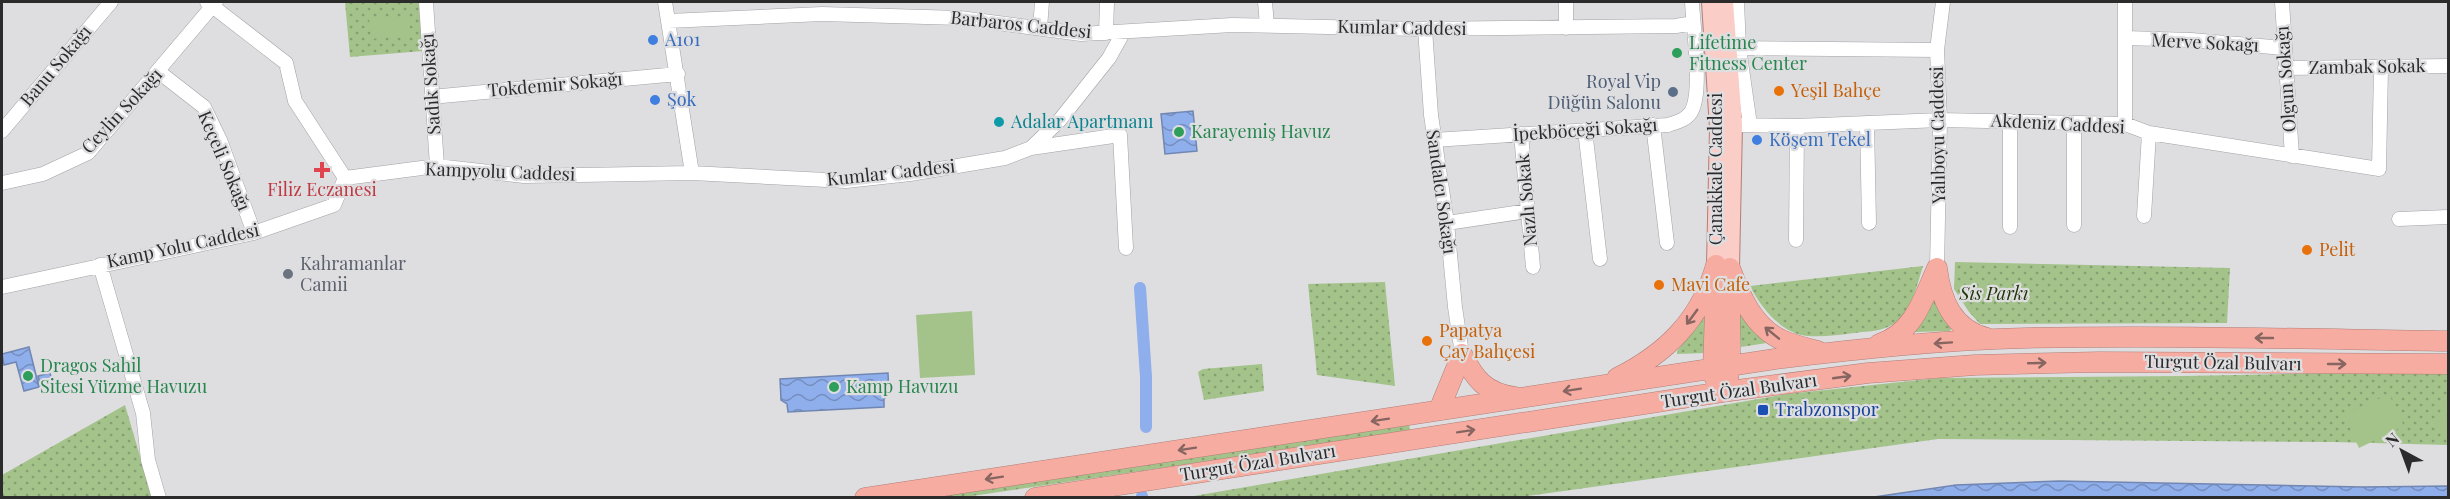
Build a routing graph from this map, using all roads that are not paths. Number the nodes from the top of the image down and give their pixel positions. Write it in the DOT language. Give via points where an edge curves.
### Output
graph roads {
  1 [pos="111,2"];
  2 [pos="426,2"];
  3 [pos="665,2"];
  4 [pos="1042,2"];
  5 [pos="1107,2"];
  6 [pos="1265,2"];
  7 [pos="1566,2"];
  8 [pos="1692,2"];
  9 [pos="1711,2"];
  10 [pos="1724,2"];
  11 [pos="1737,2"];
  12 [pos="1943,2"];
  13 [pos="2125,2"];
  14 [pos="2282,2"];
  15 [pos="212,3"];
  16 [pos="668,21"];
  17 [pos="1693,23"];
  18 [pos="1719,23"];
  19 [pos="1267,26"];
  20 [pos="1040,28"];
  21 [pos="1566,28"];
  22 [pos="1425,29"];
  23 [pos="1106,33"];
  24 [pos="1119,38"];
  25 [pos="2125,38"];
  26 [pos="1733,48"];
  27 [pos="2284,48"];
  28 [pos="1937,50"];
  29 [pos="2448,66"];
  30 [pos="2285,68"];
  31 [pos="2381,68"];
  32 [pos="159,72"];
  33 [pos="678,74"];
  34 [pos="431,97"];
  35 [pos="1940,120"];
  36 [pos="2010,121"];
  37 [pos="1867,123"];
  38 [pos="2074,123"];
  39 [pos="2125,124"];
  40 [pos="1742,125"];
  41 [pos="1653,126"];
  42 [pos="1797,126"];
  43 [pos="2,130"];
  44 [pos="1585,130"];
  45 [pos="2149,133"];
  46 [pos="1521,134"];
  47 [pos="1434,140"];
  48 [pos="1031,148"];
  49 [pos="2292,156"];
  50 [pos="437,166"];
  51 [pos="692,173"];
  52 [pos="345,178"];
  53 [pos="2,183"];
  54 [pos="1528,211"];
  55 [pos="2144,216"];
  56 [pos="2448,217"];
  57 [pos="2399,219"];
  58 [pos="1447,223"];
  59 [pos="1869,223"];
  60 [pos="2074,225"];
  61 [pos="2010,227"];
  62 [pos="254,233"];
  63 [pos="1796,240"];
  64 [pos="1667,243"];
  65 [pos="1126,248"];
  66 [pos="1600,259"];
  67 [pos="100,265"];
  68 [pos="1723,266"];
  69 [pos="1533,267"];
  70 [pos="1936,268"];
  71 [pos="2,287"];
  72 [pos="1992,340"];
  73 [pos="2448,341"];
  74 [pos="1863,349"];
  75 [pos="1826,353"];
  76 [pos="1462,354"];
  77 [pos="2448,364"];
  78 [pos="1722,368"];
  79 [pos="1604,385"];
  80 [pos="1722,392"];
  81 [pos="1520,398"];
  82 [pos="1439,410"];
  83 [pos="159,498"];
  84 [pos="865,498"];
  85 [pos="1035,498"];
  1 -- 43 [label="street, Banu Sokağı"];
  2 -- 34 [label="street, Sadık Sokağı"];
  3 -- 16 [label="street"];
  4 -- 20 [label="street"];
  5 -- 23 [label="street"];
  6 -- 19 [label="street"];
  7 -- 21 [label="street"];
  8 -- 17 [label="street, İpekböceği Sokağı"];
  9 -- 18 [label="main road, Çanakkale Caddesi"];
  10 -- 18 [label="main road, Çanakkale Caddesi"];
  11 -- 26 [label="street"];
  12 -- 28 [label="street, Yalıboyu Caddesi"];
  13 -- 25 [label="street"];
  14 -- 27 [label="street, Olgun Sokağı"];
  15 -- 32 [label="street, Ceylin Sokağı"];
  15 -- 52 [label="street" via="286,63 295,101"];
  16 -- 20 [label="street, Barbaros Caddesi" via="822,14 960,18"];
  16 -- 33 [label="street"];
  17 -- 21 [label="street, Kumlar Caddesi"];
  17 -- 41 [label="street, İpekböceği Sokağı" via="1698,93 1692,112 1683,120"];
  18 -- 26 [label="main road"];
  18 -- 68 [label="main road, Çanakkale Caddesi"];
  19 -- 22 [label="street, Kumlar Caddesi"];
  19 -- 24 [label="street, Kumlar Caddesi" via="1232,25"];
  20 -- 23 [label="street, Barbaros Caddesi"];
  21 -- 22 [label="street, Kumlar Caddesi"];
  22 -- 47 [label="street, Sandalcı Sokağı"];
  23 -- 24 [label="street, Barbaros Caddesi"];
  24 -- 48 [label="street, Kumlar Caddesi" via="1084,91"];
  25 -- 27 [label="street, Merve Sokağı"];
  25 -- 39 [label="street"];
  26 -- 28 [label="street"];
  26 -- 40 [label="main road"];
  27 -- 30 [label="street, Olgun Sokağı"];
  28 -- 35 [label="street, Yalıboyu Caddesi"];
  29 -- 31 [label="street, Zambak Sokak"];
  30 -- 31 [label="street, Zambak Sokak"];
  30 -- 49 [label="street, Olgun Sokağı"];
  31 -- 49 [label="street, Akdeniz Caddesi" via="2379,169"];
  32 -- 53 [label="street, Ceylin Sokağı" via="88,153 42,174"];
  32 -- 62 [label="street, Keçeli Sokağı" via="204,107"];
  33 -- 34 [label="street, Tokdemir Sokağı"];
  33 -- 51 [label="street"];
  34 -- 50 [label="street, Sadık Sokağı"];
  35 -- 36 [label="street, Akdeniz Caddesi"];
  35 -- 37 [label="street, Akdeniz Caddesi"];
  35 -- 70 [label="street, Yalıboyu Caddesi"];
  36 -- 38 [label="street, Akdeniz Caddesi"];
  36 -- 61 [label="street"];
  37 -- 42 [label="street, Akdeniz Caddesi"];
  37 -- 59 [label="street"];
  38 -- 39 [label="street, Akdeniz Caddesi"];
  38 -- 60 [label="street"];
  39 -- 45 [label="street, Akdeniz Caddesi"];
  40 -- 42 [label="street, Akdeniz Caddesi"];
  40 -- 68 [label="main road"];
  41 -- 44 [label="street, İpekböceği Sokağı"];
  41 -- 64 [label="street"];
  42 -- 63 [label="street"];
  44 -- 46 [label="street, İpekböceği Sokağı"];
  44 -- 66 [label="street"];
  45 -- 49 [label="street, Akdeniz Caddesi"];
  45 -- 55 [label="street"];
  46 -- 47 [label="street, İpekböceği Sokağı"];
  46 -- 54 [label="street, Nazlı Sokak"];
  47 -- 58 [label="street, Sandalcı Sokağı"];
  48 -- 51 [label="street, Kumlar Caddesi" via="1005,158 846,181"];
  48 -- 65 [label="street" via="1120,135"];
  50 -- 51 [label="street, Kampyolu Caddesi" via="524,176"];
  50 -- 52 [label="street, Kampyolu Caddesi"];
  52 -- 62 [label="street, Kamp Yolu Caddesi" via="334,205"];
  54 -- 58 [label="street"];
  54 -- 69 [label="street, Nazlı Sokak"];
  56 -- 57 [label="street"];
  58 -- 76 [label="street, Sandalcı Sokağı"];
  62 -- 67 [label="street, Kamp Yolu Caddesi"];
  67 -- 71 [label="street, Kamp Yolu Caddesi"];
  67 -- 83 [label="street" via="143,413 148,460"];
  75 -- 68 [label="highway, one-way" via="1781,340 1767,329 1753,316"];
  68 -- 78 [label="highway"];
  68 -- 79 [label="highway, one-way" via="1693,318 1668,346"];
  70 -- 72 [label="highway" via="1940,291 1962,326"];
  70 -- 74 [label="highway" via="1916,316 1902,333"];
  73 -- 72 [label="highway, Turgut Özal Bulvarı, one-way" via="2181,337"];
  72 -- 74 [label="highway, Turgut Özal Bulvarı, one-way"];
  74 -- 75 [label="highway, Turgut Özal Bulvarı"];
  75 -- 78 [label="highway, Turgut Özal Bulvarı"];
  76 -- 81 [label="highway" via="1481,383 1505,396"];
  76 -- 82 [label="highway"];
  80 -- 77 [label="highway, Turgut Özal Bulvarı, one-way" via="1868,373 1986,365"];
  78 -- 79 [label="highway, Turgut Özal Bulvarı"];
  78 -- 80 [label="highway" via="1727,383"];
  79 -- 81 [label="highway, Turgut Özal Bulvarı, one-way"];
  85 -- 80 [label="highway, Turgut Özal Bulvarı, one-way"];
  81 -- 82 [label="highway, Turgut Özal Bulvarı"];
  82 -- 84 [label="highway, Turgut Özal Bulvarı, one-way"];
}
